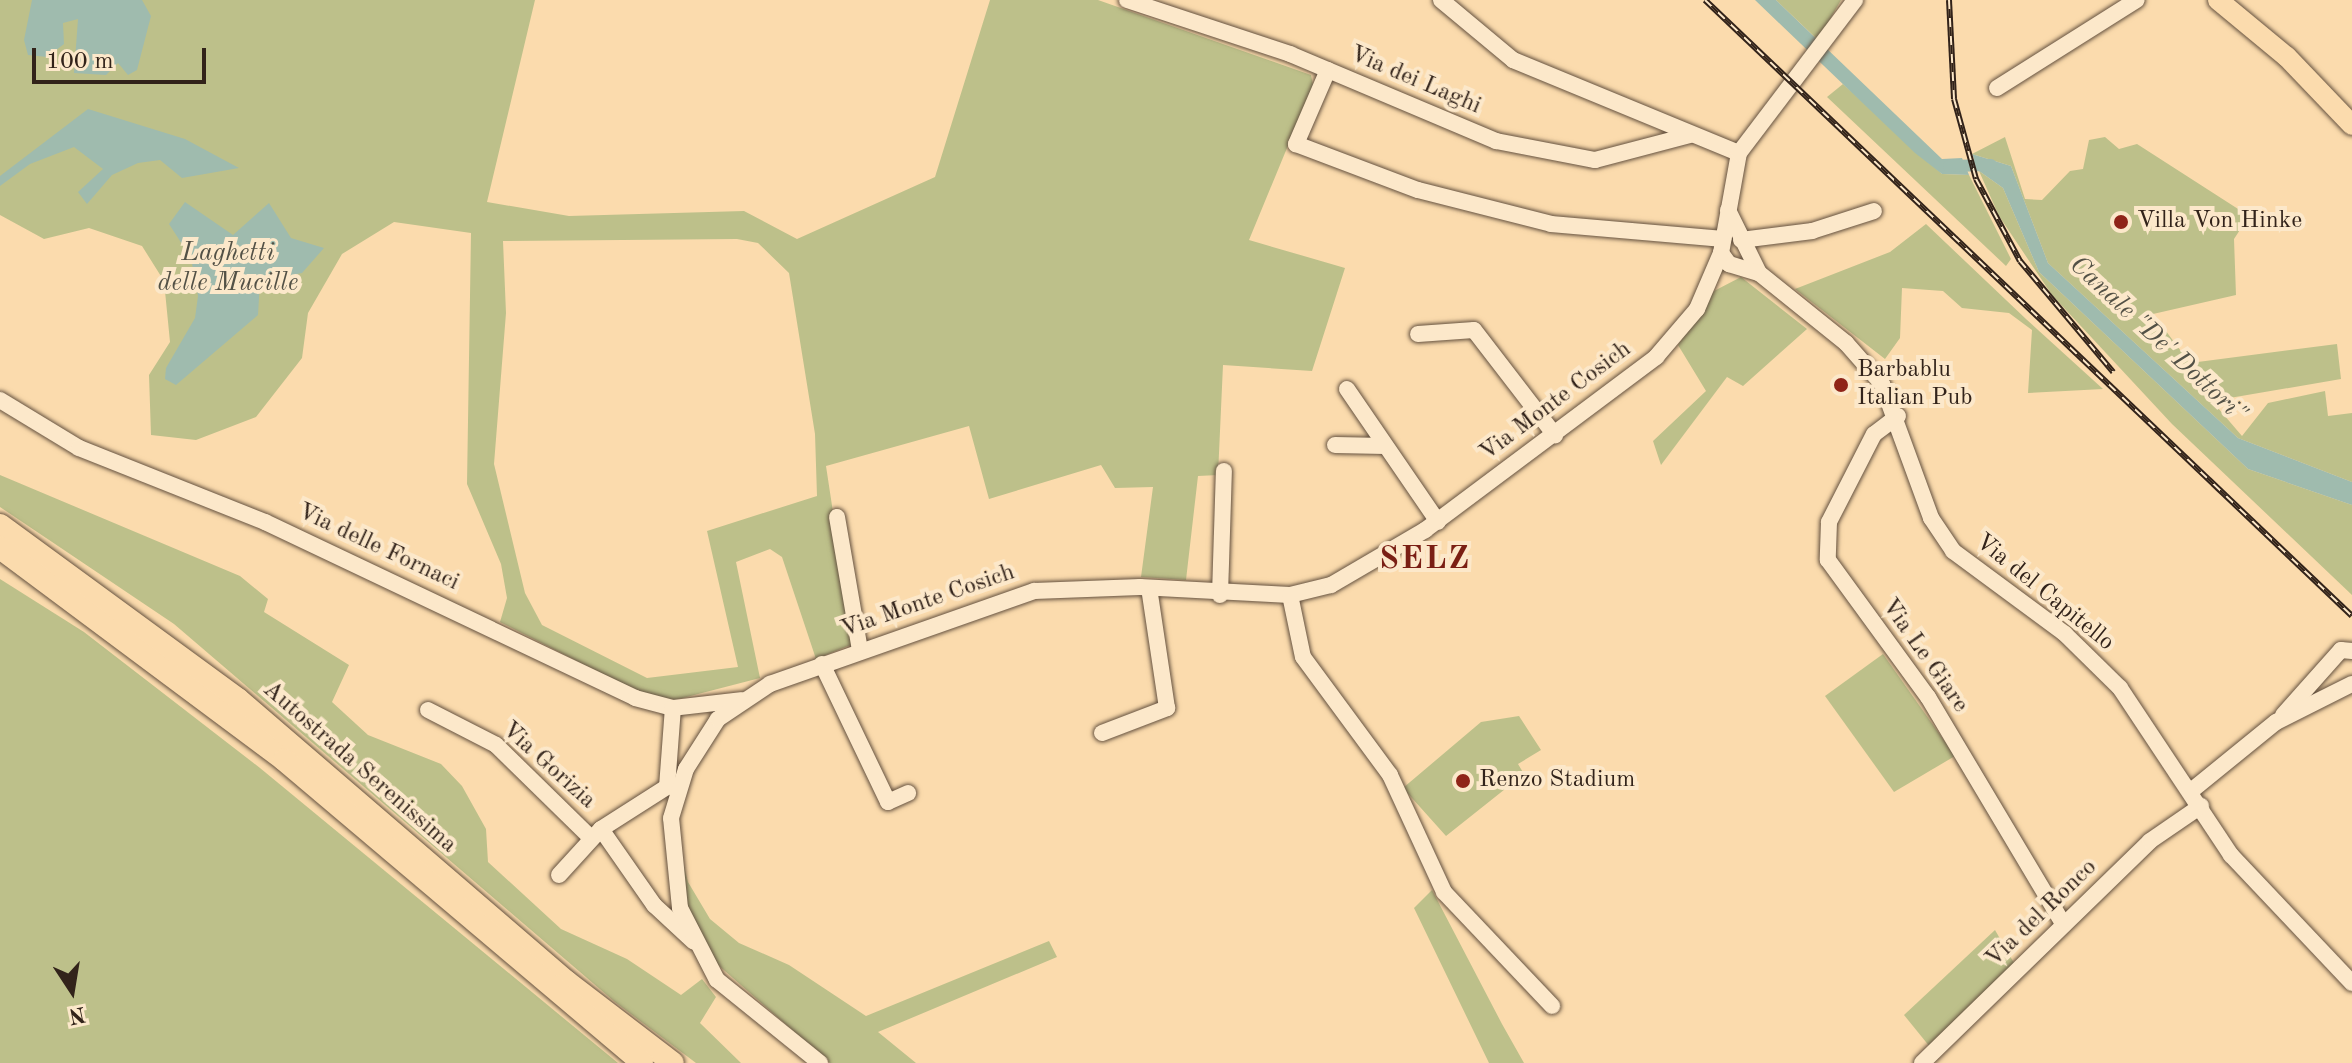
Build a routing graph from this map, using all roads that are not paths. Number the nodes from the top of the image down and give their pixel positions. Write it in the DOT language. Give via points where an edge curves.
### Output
graph roads {
  1 [pos="1127,0"];
  2 [pos="1441,0"];
  3 [pos="1855,0"];
  4 [pos="2137,0"];
  5 [pos="2218,0"];
  6 [pos="1328,70"];
  7 [pos="1997,88"];
  8 [pos="2349,115"];
  9 [pos="1690,135"];
  10 [pos="1739,153"];
  11 [pos="1727,208"];
  12 [pos="1874,211"];
  13 [pos="1741,240"];
  14 [pos="1722,246"];
  15 [pos="1751,267"];
  16 [pos="1710,286"];
  17 [pos="1418,334"];
  18 [pos="1347,389"];
  19 [pos="0,400"];
  20 [pos="1898,416"];
  21 [pos="1555,435"];
  22 [pos="1335,445"];
  23 [pos="1385,446"];
  24 [pos="1224,471"];
  25 [pos="837,517"];
  26 [pos="1438,522"];
  27 [pos="0,525"];
  28 [pos="0,548"];
  29 [pos="1149,588"];
  30 [pos="1220,595"];
  31 [pos="1290,595"];
  32 [pos="860,650"];
  33 [pos="2352,651"];
  34 [pos="822,664"];
  35 [pos="2352,684"];
  36 [pos="742,700"];
  37 [pos="673,708"];
  38 [pos="428,710"];
  39 [pos="2276,722"];
  40 [pos="1102,733"];
  41 [pos="2191,791"];
  42 [pos="908,793"];
  43 [pos="2201,806"];
  44 [pos="596,834"];
  45 [pos="559,875"];
  46 [pos="2064,925"];
  47 [pos="694,942"];
  48 [pos="2352,983"];
  49 [pos="1552,1006"];
  50 [pos="642,1063"];
  51 [pos="673,1063"];
  52 [pos="820,1063"];
  53 [pos="1922,1063"];
  1 -- 6 [label="street, Via dei Laghi"];
  2 -- 9 [label="street" via="1513,60"];
  3 -- 10 [label="street"];
  4 -- 7 [label="street"];
  5 -- 8 [label="main road"];
  6 -- 9 [label="street, Via dei Laghi" via="1496,141 1581,160"];
  6 -- 14 [label="street" via="1296,144 1418,190 1551,224"];
  9 -- 10 [label="street"];
  10 -- 11 [label="street, Via Monte Cosich"];
  11 -- 13 [label="street, Via del Capitello"];
  11 -- 14 [label="street, Via Monte Cosich"];
  12 -- 13 [label="street" via="1812,231"];
  13 -- 15 [label="street, Via del Capitello"];
  14 -- 15 [label="street, Via del Capitello"];
  14 -- 16 [label="street, Via Monte Cosich"];
  15 -- 16 [label="street"];
  15 -- 20 [label="street, Via del Capitello" via="1867,363"];
  16 -- 21 [label="street, Via Monte Cosich" via="1656,357"];
  17 -- 21 [label="street" via="1474,330"];
  18 -- 23 [label="street"];
  19 -- 37 [label="street, Via delle Fornaci" via="79,448 265,522 635,698"];
  20 -- 41 [label="street, Via del Capitello" via="1931,518 1953,551 2097,665"];
  20 -- 46 [label="street, Via Le Giare" via="1874,434 1829,522 1828,560 1928,697"];
  21 -- 26 [label="street, Via Monte Cosich"];
  22 -- 23 [label="street"];
  23 -- 26 [label="street"];
  24 -- 30 [label="street"];
  25 -- 32 [label="street"];
  26 -- 31 [label="street, Via Monte Cosich" via="1369,566"];
  27 -- 51 [label="highway, Autostrada Serenissima" via="238,699 567,982"];
  28 -- 50 [label="highway, Autostrada Serenissima" via="273,750"];
  29 -- 30 [label="street, Via Monte Cosich"];
  29 -- 32 [label="street, Via Monte Cosich" via="1034,591"];
  29 -- 40 [label="street" via="1167,708"];
  30 -- 31 [label="street, Via Monte Cosich"];
  31 -- 49 [label="street" via="1303,657 1390,775 1444,892"];
  32 -- 34 [label="street, Via Monte Cosich"];
  33 -- 39 [label="street" via="2341,650"];
  34 -- 36 [label="street, Via Monte Cosich"];
  34 -- 42 [label="street, Via Monte Cosich" via="888,802"];
  35 -- 39 [label="street"];
  36 -- 37 [label="street, Via delle Fornaci"];
  36 -- 47 [label="street" via="700,744 671,818 673,879"];
  37 -- 44 [label="street, Via Gorizia" via="675,755 667,787"];
  38 -- 44 [label="street, Via Gorizia" via="496,745"];
  39 -- 41 [label="street"];
  41 -- 43 [label="street, Via del Capitello"];
  43 -- 46 [label="street, Via del Ronco" via="2150,841"];
  43 -- 48 [label="street, Via del Capitello" via="2284,918"];
  44 -- 45 [label="street, Via Gorizia"];
  44 -- 47 [label="street" via="654,905"];
  46 -- 53 [label="street, Via del Ronco"];
  47 -- 52 [label="street" via="717,980"];
}
